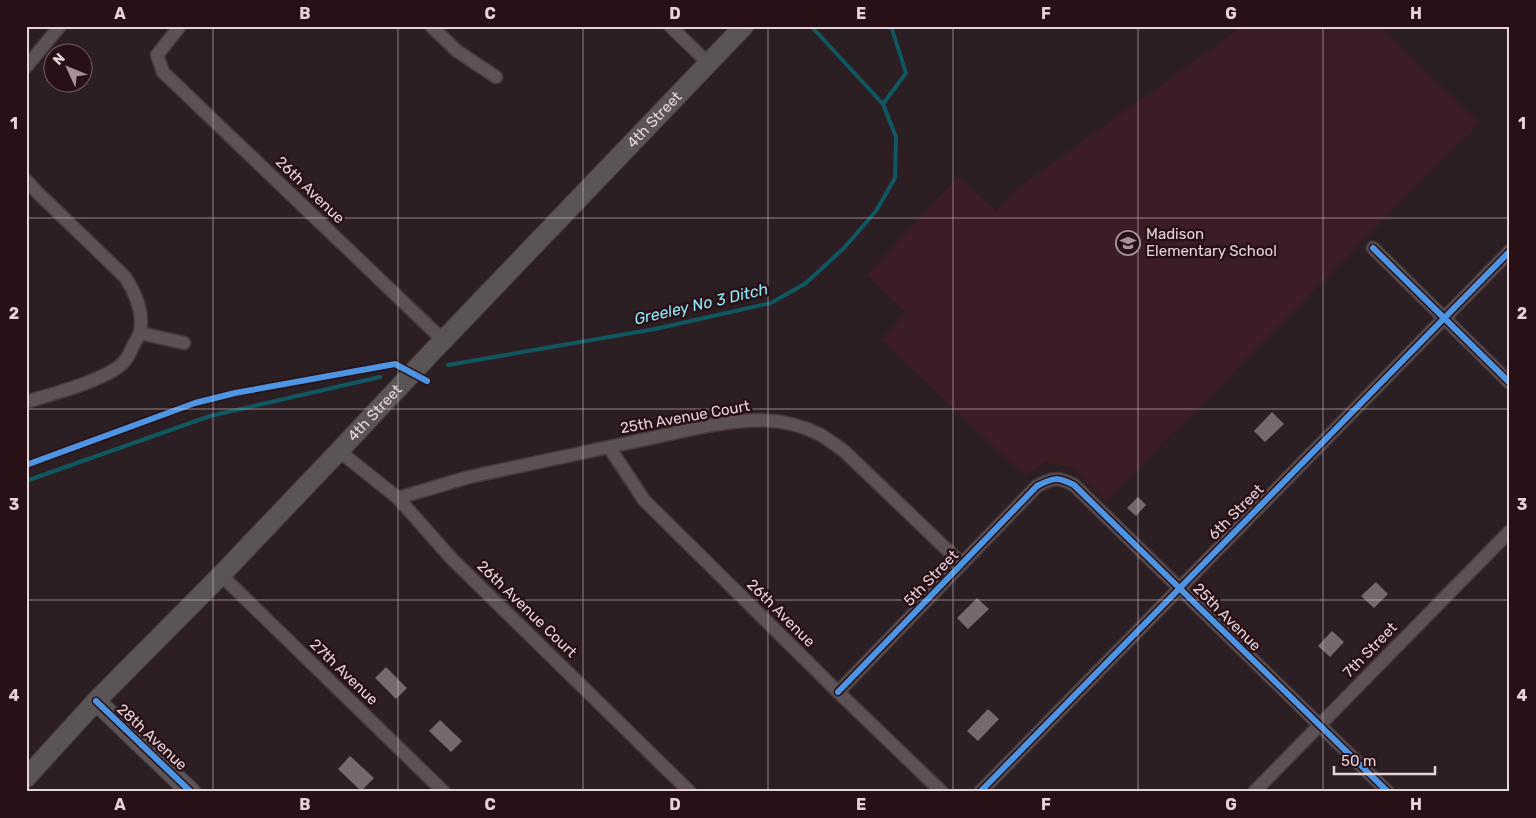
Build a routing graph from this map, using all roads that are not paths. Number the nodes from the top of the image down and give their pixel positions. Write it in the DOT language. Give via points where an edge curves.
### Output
graph roads {
  1 [pos="60,26"];
  2 [pos="180,26"];
  3 [pos="431,26"];
  4 [pos="670,26"];
  5 [pos="744,26"];
  6 [pos="708,63"];
  7 [pos="26,67"];
  8 [pos="496,77"];
  9 [pos="26,180"];
  10 [pos="1373,248"];
  11 [pos="1510,251"];
  12 [pos="1444,318"];
  13 [pos="140,333"];
  14 [pos="443,340"];
  15 [pos="184,343"];
  16 [pos="1510,383"];
  17 [pos="26,402"];
  18 [pos="609,447"];
  19 [pos="340,451"];
  20 [pos="1042,483"];
  21 [pos="398,498"];
  22 [pos="1510,531"];
  23 [pos="962,564"];
  24 [pos="221,575"];
  25 [pos="1179,587"];
  26 [pos="838,692"];
  27 [pos="96,701"];
  28 [pos="1320,725"];
  29 [pos="26,778"];
  30 [pos="191,792"];
  31 [pos="444,792"];
  32 [pos="690,792"];
  33 [pos="942,792"];
  34 [pos="980,792"];
  35 [pos="1254,792"];
  36 [pos="1388,792"];
  1 -- 7 [label="street"];
  2 -- 14 [label="street, 26th Avenue" via="157,55 163,72"];
  3 -- 8 [label="street" via="457,51"];
  4 -- 6 [label="street"];
  5 -- 6 [label="main road, 4th Street"];
  6 -- 14 [label="main road, 4th Street"];
  9 -- 13 [label="street" via="125,278 139,303"];
  10 -- 12 [label="street"];
  11 -- 12 [label="street, 6th Street"];
  12 -- 16 [label="street"];
  12 -- 25 [label="street, 6th Street"];
  13 -- 15 [label="street"];
  13 -- 17 [label="street" via="123,363 105,375"];
  14 -- 19 [label="main road, 4th Street"];
  18 -- 21 [label="street, 25th Avenue Court" via="470,477"];
  18 -- 23 [label="street, 25th Avenue Court" via="740,420 768,419 797,425 844,451"];
  18 -- 26 [label="street, 26th Avenue" via="644,500"];
  19 -- 21 [label="street, 26th Avenue Court"];
  19 -- 24 [label="main road, 4th Street"];
  20 -- 23 [label="street, 5th Street"];
  20 -- 25 [label="street, 25th Avenue" via="1060,478 1074,485"];
  21 -- 32 [label="street, 26th Avenue Court" via="452,559"];
  22 -- 28 [label="street, 7th Street"];
  23 -- 26 [label="street, 5th Street"];
  24 -- 27 [label="main road, 4th Street"];
  24 -- 31 [label="street, 27th Avenue"];
  25 -- 28 [label="street, 25th Avenue"];
  25 -- 34 [label="street, 6th Street"];
  26 -- 33 [label="street, 26th Avenue"];
  27 -- 29 [label="main road, 4th Street"];
  27 -- 30 [label="main road, 28th Avenue"];
  28 -- 35 [label="street, 7th Street"];
  28 -- 36 [label="street, 25th Avenue"];
}
